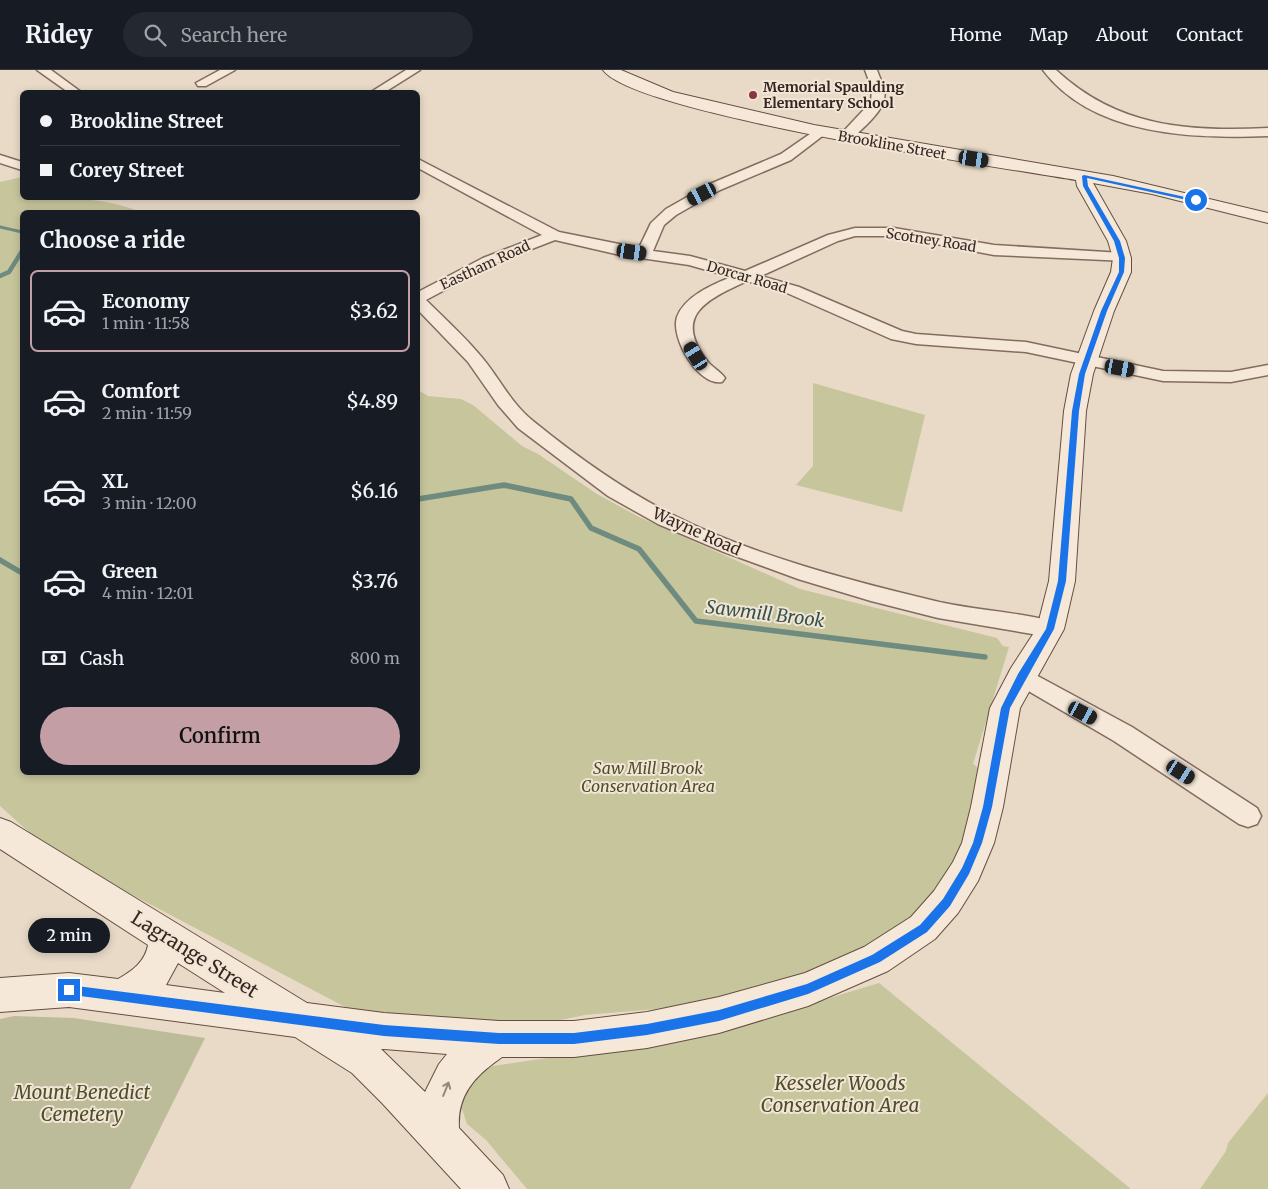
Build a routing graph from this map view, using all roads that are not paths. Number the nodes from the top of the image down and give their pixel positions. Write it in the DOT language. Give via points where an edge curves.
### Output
graph roads {
  1 [pos="43,70"];
  2 [pos="229,70"];
  3 [pos="414,70"];
  4 [pos="610,70"];
  5 [pos="871,70"];
  6 [pos="1049,70"];
  7 [pos="202,83"];
  8 [pos="72,90"];
  9 [pos="381,90"];
  10 [pos="820,132"];
  11 [pos="1268,132"];
  12 [pos="846,137"];
  13 [pos="0,159"];
  14 [pos="420,164"];
  15 [pos="20,165"];
  16 [pos="1084,176"];
  17 [pos="1268,218"];
  18 [pos="554,235"];
  19 [pos="644,254"];
  20 [pos="1122,258"];
  21 [pos="750,276"];
  22 [pos="420,298"];
  23 [pos="420,301"];
  24 [pos="1086,358"];
  25 [pos="1268,370"];
  26 [pos="716,378"];
  27 [pos="1050,629"];
  28 [pos="1021,676"];
  29 [pos="1248,816"];
  30 [pos="0,832"];
  31 [pos="164,935"];
  32 [pos="0,995"];
  33 [pos="120,996"];
  34 [pos="303,1021"];
  35 [pos="499,1039"];
  36 [pos="440,1136"];
  37 [pos="489,1189"];
  1 -- 8 [label="street"];
  2 -- 7 [label="street"];
  3 -- 9 [label="street"];
  4 -- 10 [label="street, Brookline Street" via="633,82 682,99"];
  5 -- 12 [label="street" via="878,99"];
  6 -- 11 [label="street" via="1063,86 1085,101 1122,118 1196,131"];
  10 -- 12 [label="street, Brookline Street"];
  10 -- 19 [label="street" via="786,157 715,187 672,212 658,223"];
  12 -- 16 [label="street, Brookline Street"];
  13 -- 15 [label="street"];
  14 -- 18 [label="street, Dorcar Road"];
  16 -- 17 [label="street, Brookline Street"];
  16 -- 20 [label="street" via="1086,186 1117,241"];
  18 -- 19 [label="street, Dorcar Road"];
  18 -- 22 [label="street, Eastham Road" via="488,261"];
  19 -- 21 [label="street, Dorcar Road"];
  20 -- 21 [label="street, Scotney Road" via="994,250 894,232 862,232 833,238"];
  20 -- 24 [label="street" via="1118,283"];
  21 -- 24 [label="street, Dorcar Road" via="793,290 897,335 1026,347"];
  21 -- 26 [label="street, Scotney Road" via="714,290 691,307 686,318 684,329 690,347 702,366"];
  23 -- 27 [label="street, Wayne Road" via="474,358 504,401 525,424 616,491 665,520 806,574 871,593 938,610"];
  24 -- 25 [label="street, Dorcar Road" via="1163,376 1231,377"];
  24 -- 27 [label="street" via="1075,411 1062,581"];
  27 -- 28 [label="street"];
  28 -- 29 [label="street" via="1123,734"];
  28 -- 35 [label="street" via="1005,708 978,843 966,871 924,928 876,959 808,989 719,1015 647,1030 574,1039"];
  30 -- 31 [label="street, Lagrange Street"];
  31 -- 33 [label="street" via="165,953 157,969 135,990"];
  31 -- 34 [label="street, Lagrange Street"];
  32 -- 33 [label="street" via="69,990"];
  33 -- 34 [label="street"];
  34 -- 35 [label="street" via="384,1031"];
  34 -- 36 [label="street, Lagrange Street" via="375,1068"];
  36 -- 35 [label="street, one-way" via="439,1114 454,1072 471,1056"];
  36 -- 37 [label="street, Lagrange Street"];
}
